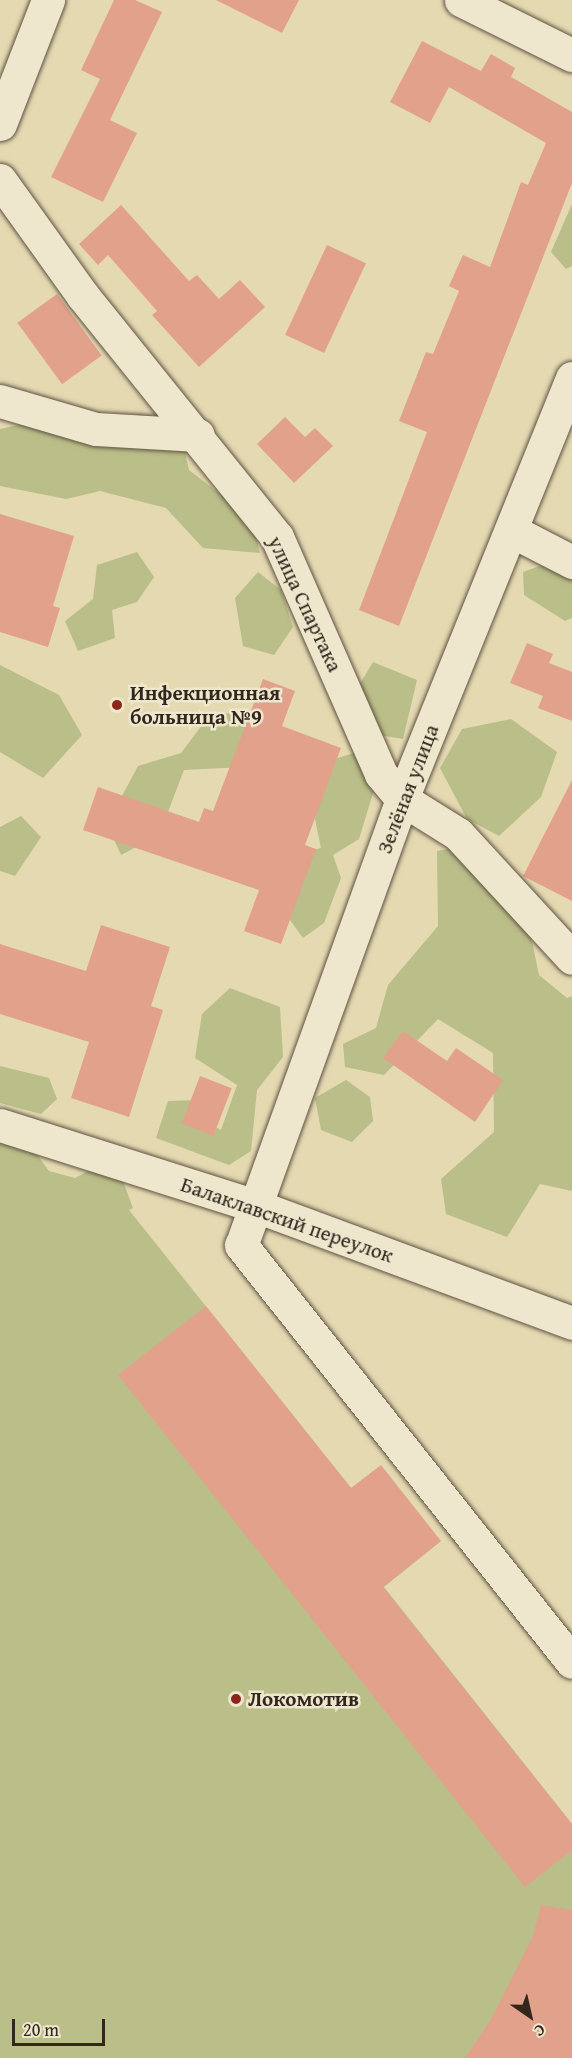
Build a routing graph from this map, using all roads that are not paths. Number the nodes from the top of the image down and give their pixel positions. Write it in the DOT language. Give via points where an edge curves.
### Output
graph roads {
  1 [pos="48,0"];
  2 [pos="461,0"];
  3 [pos="572,55"];
  4 [pos="0,124"];
  5 [pos="0,180"];
  6 [pos="572,378"];
  7 [pos="0,401"];
  8 [pos="198,435"];
  9 [pos="512,531"];
  10 [pos="572,562"];
  11 [pos="402,799"];
  12 [pos="572,958"];
  13 [pos="0,1125"];
  14 [pos="256,1206"];
  15 [pos="572,1323"];
  16 [pos="572,1662"];
  1 -- 4 [label="street"];
  2 -- 3 [label="street"];
  5 -- 8 [label="street, улица Спартака" via="83,296"];
  6 -- 9 [label="street, Зелёная улица"];
  7 -- 8 [label="street" via="96,429"];
  8 -- 11 [label="street, улица Спартака" via="277,537 381,774"];
  9 -- 10 [label="street"];
  9 -- 11 [label="street, Зелёная улица"];
  11 -- 12 [label="street, улица Спартака" via="458,834"];
  11 -- 14 [label="street, Зелёная улица"];
  13 -- 14 [label="street, Балаклавский переулок"];
  14 -- 15 [label="street, Балаклавский переулок"];
  14 -- 16 [label="street, Зелёная улица" via="241,1245"];
}
